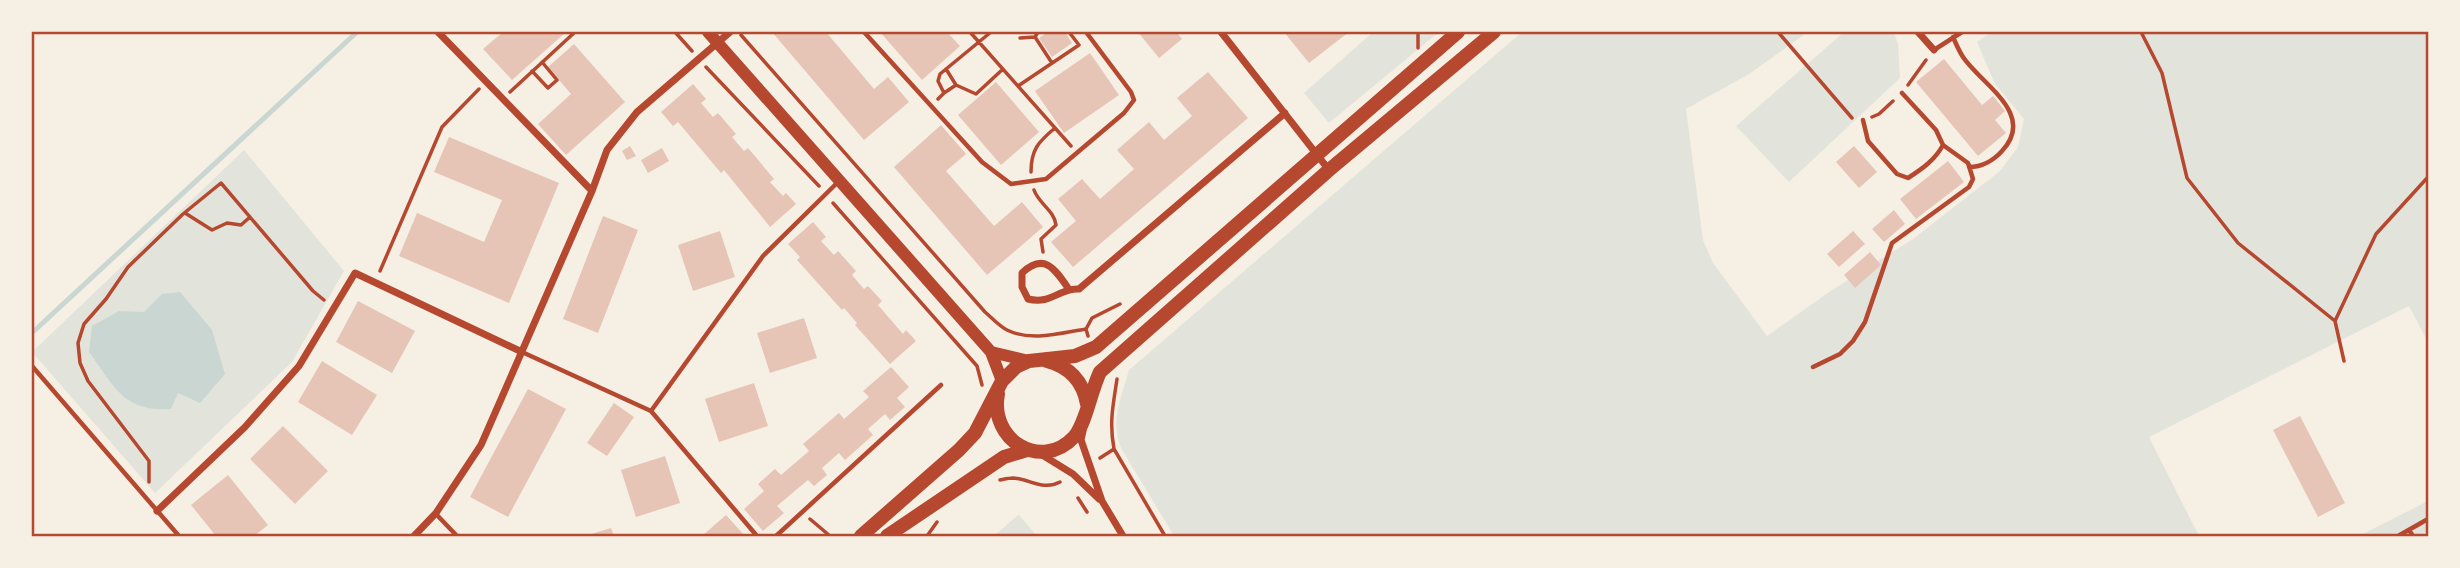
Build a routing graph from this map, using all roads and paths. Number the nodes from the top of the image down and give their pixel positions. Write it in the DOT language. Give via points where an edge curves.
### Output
graph roads {
  1 [pos="438,32"];
  2 [pos="575,32"];
  3 [pos="675,32"];
  4 [pos="708,32"];
  5 [pos="730,32"];
  6 [pos="738,32"];
  7 [pos="864,32"];
  8 [pos="970,32"];
  9 [pos="991,32"];
  10 [pos="1038,32"];
  11 [pos="1069,32"];
  12 [pos="1086,32"];
  13 [pos="1222,32"];
  14 [pos="1458,32"];
  15 [pos="1494,32"];
  16 [pos="1779,32"];
  17 [pos="1918,32"];
  18 [pos="1962,32"];
  19 [pos="2141,32"];
  20 [pos="1035,37"];
  21 [pos="1953,37"];
  22 [pos="1020,38"];
  23 [pos="979,41"];
  24 [pos="718,43"];
  25 [pos="1934,50"];
  26 [pos="698,58"];
  27 [pos="542,62"];
  28 [pos="1052,63"];
  29 [pos="946,69"];
  30 [pos="1003,69"];
  31 [pos="532,71"];
  32 [pos="486,81"];
  33 [pos="956,85"];
  34 [pos="1018,86"];
  35 [pos="944,93"];
  36 [pos="1902,93"];
  37 [pos="503,99"];
  38 [pos="932,105"];
  39 [pos="1285,113"];
  40 [pos="1863,120"];
  41 [pos="1055,128"];
  42 [pos="1943,145"];
  43 [pos="1077,153"];
  44 [pos="1317,155"];
  45 [pos="1969,167"];
  46 [pos="1329,170"];
  47 [pos="2428,177"];
  48 [pos="839,180"];
  49 [pos="1032,181"];
  50 [pos="592,191"];
  51 [pos="825,194"];
  52 [pos="185,213"];
  53 [pos="250,217"];
  54 [pos="1044,263"];
  55 [pos="375,282"];
  56 [pos="1068,288"];
  57 [pos="334,307"];
  58 [pos="2335,321"];
  59 [pos="1086,329"];
  60 [pos="522,352"];
  61 [pos="990,352"];
  62 [pos="1045,360"];
  63 [pos="1029,361"];
  64 [pos="2344,361"];
  65 [pos="32,366"];
  66 [pos="1813,367"];
  67 [pos="1118,373"];
  68 [pos="941,385"];
  69 [pos="995,388"];
  70 [pos="1087,406"];
  71 [pos="651,411"];
  72 [pos="1084,421"];
  73 [pos="1114,449"];
  74 [pos="1031,450"];
  75 [pos="1089,464"];
  76 [pos="1073,474"];
  77 [pos="997,481"];
  78 [pos="148,501"];
  79 [pos="1101,501"];
  80 [pos="157,511"];
  81 [pos="802,512"];
  82 [pos="436,513"];
  83 [pos="940,518"];
  84 [pos="2428,519"];
  85 [pos="2409,530"];
  86 [pos="179,537"];
  87 [pos="414,537"];
  88 [pos="457,537"];
  89 [pos="757,537"];
  90 [pos="776,537"];
  91 [pos="830,537"];
  92 [pos="860,537"];
  93 [pos="887,537"];
  94 [pos="928,537"];
  95 [pos="1123,537"];
  96 [pos="1164,537"];
  97 [pos="2398,537"];
  98 [pos="2413,537"];
  1 -- 32 [label="street"];
  2 -- 27 [label="path"];
  3 -- 26 [label="path"];
  4 -- 24 [label="street"];
  5 -- 24 [label="street"];
  6 -- 59 [label="path" via="985,312 1007,330 1028,335"];
  7 -- 38 [label="lane"];
  8 -- 23 [label="path"];
  9 -- 23 [label="path"];
  10 -- 20 [label="path"];
  11 -- 28 [label="path" via="1079,45"];
  12 -- 43 [label="lane" via="1134,100"];
  13 -- 39 [label="street"];
  14 -- 44 [label="main road"];
  15 -- 46 [label="main road"];
  16 -- 40 [label="path" via="1845,112 1854,120"];
  17 -- 25 [label="street"];
  18 -- 21 [label="lane"];
  19 -- 58 [label="path" via="2162,73 2188,178 2238,243"];
  20 -- 22 [label="path"];
  20 -- 28 [label="path"];
  21 -- 25 [label="lane"];
  21 -- 45 [label="lane" via="1963,58 2003,100 2015,124 2012,140 2000,153 1979,167"];
  23 -- 29 [label="path"];
  23 -- 30 [label="path"];
  24 -- 26 [label="street"];
  24 -- 48 [label="street"];
  25 -- 36 [label="path"];
  26 -- 50 [label="street" via="637,112 607,150"];
  26 -- 51 [label="path"];
  27 -- 31 [label="path"];
  27 -- 31 [label="path" via="557,80 548,88"];
  28 -- 34 [label="path"];
  29 -- 33 [label="path"];
  29 -- 35 [label="path" via="938,81"];
  30 -- 33 [label="path" via="976,94"];
  30 -- 34 [label="path"];
  31 -- 37 [label="path"];
  32 -- 37 [label="street"];
  32 -- 55 [label="path" via="442,127"];
  33 -- 35 [label="path"];
  34 -- 41 [label="path"];
  35 -- 38 [label="path"];
  36 -- 40 [label="path" via="1879,114"];
  36 -- 42 [label="lane"];
  37 -- 50 [label="street"];
  38 -- 49 [label="lane" via="1001,177 1011,184"];
  39 -- 44 [label="street"];
  39 -- 56 [label="street" via="1079,289"];
  40 -- 42 [label="lane" via="1868,141 1902,178 1924,167"];
  41 -- 43 [label="path"];
  41 -- 49 [label="path" via="1032,152"];
  42 -- 45 [label="lane"];
  43 -- 49 [label="lane" via="1046,179"];
  44 -- 46 [label="street"];
  44 -- 62 [label="main road" via="1096,347 1075,356"];
  45 -- 66 [label="lane" via="1973,179 1969,187 1892,243 1870,310 1853,341 1840,354"];
  46 -- 70 [label="main road" via="1100,372"];
  47 -- 58 [label="path" via="2376,234"];
  48 -- 51 [label="lane"];
  48 -- 61 [label="street"];
  49 -- 54 [label="path" via="1036,196 1055,215 1056,225 1041,239"];
  50 -- 60 [label="street"];
  51 -- 69 [label="path"];
  51 -- 71 [label="lane" via="763,256"];
  52 -- 53 [label="path" via="212,230 227,223 240,225"];
  52 -- 53 [label="path" via="221,183"];
  52 -- 78 [label="path" via="128,267 84,324 78,343 88,381 149,461"];
  53 -- 57 [label="path" via="313,291"];
  54 -- 56 [label="street" via="1055,269"];
  54 -- 56 [label="street" via="1031,264 1022,274 1028,299 1054,298"];
  55 -- 57 [label="street" via="355,273"];
  55 -- 60 [label="street"];
  57 -- 80 [label="street" via="299,366 245,427"];
  58 -- 64 [label="path"];
  60 -- 71 [label="lane"];
  60 -- 82 [label="street" via="481,445"];
  61 -- 63 [label="street"];
  61 -- 69 [label="street"];
  62 -- 63 [label="main road"];
  62 -- 70 [label="main road" via="1076,376"];
  63 -- 69 [label="main road"];
  65 -- 78 [label="lane"];
  67 -- 73 [label="path" via="1111,408"];
  68 -- 81 [label="lane"];
  69 -- 74 [label="main road" via="998,421 1006,435"];
  69 -- 92 [label="main road" via="975,433"];
  70 -- 72 [label="main road"];
  71 -- 89 [label="lane"];
  72 -- 74 [label="main road" via="1067,444"];
  72 -- 75 [label="street" via="1081,440"];
  73 -- 75 [label="path"];
  73 -- 96 [label="path"];
  74 -- 76 [label="street"];
  74 -- 93 [label="main road" via="1004,457"];
  75 -- 79 [label="street"];
  76 -- 77 [label="path" via="1052,486 1013,478"];
  76 -- 79 [label="street"];
  78 -- 80 [label="lane"];
  79 -- 95 [label="street"];
  80 -- 86 [label="lane"];
  81 -- 90 [label="lane"];
  81 -- 91 [label="path"];
  82 -- 87 [label="street"];
  82 -- 88 [label="lane"];
  83 -- 94 [label="path"];
  84 -- 85 [label="lane"];
  85 -- 97 [label="lane"];
  85 -- 98 [label="lane"];
}
